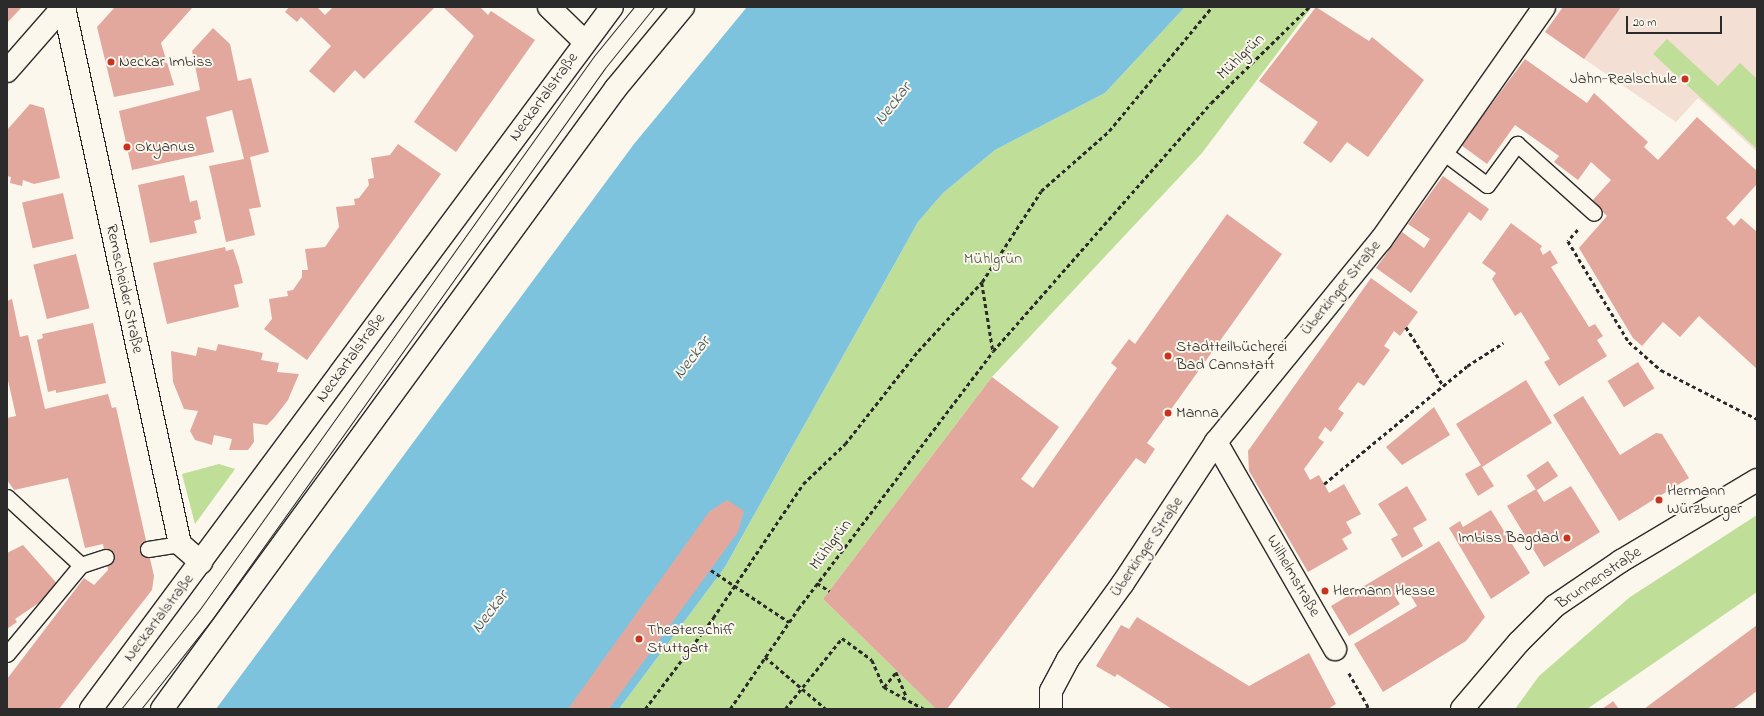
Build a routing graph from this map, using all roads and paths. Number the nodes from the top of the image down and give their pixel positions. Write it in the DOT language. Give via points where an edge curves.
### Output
graph roads {
  1 [pos="64,7"];
  2 [pos="549,7"];
  3 [pos="612,7"];
  4 [pos="682,7"];
  5 [pos="1212,7"];
  6 [pos="1309,7"];
  7 [pos="1544,7"];
  8 [pos="584,42"];
  9 [pos="7,71"];
  10 [pos="1443,152"];
  11 [pos="1594,213"];
  12 [pos="982,282"];
  13 [pos="1406,327"];
  14 [pos="1503,343"];
  15 [pos="993,351"];
  16 [pos="1443,385"];
  17 [pos="1757,419"];
  18 [pos="1216,442"];
  19 [pos="1757,480"];
  20 [pos="1324,484"];
  21 [pos="7,497"];
  22 [pos="180,544"];
  23 [pos="148,549"];
  24 [pos="106,557"];
  25 [pos="201,562"];
  26 [pos="81,565"];
  27 [pos="711,570"];
  28 [pos="817,583"];
  29 [pos="735,585"];
  30 [pos="830,591"];
  31 [pos="789,622"];
  32 [pos="1335,649"];
  33 [pos="7,654"];
  34 [pos="765,657"];
  35 [pos="802,687"];
  36 [pos="884,687"];
  37 [pos="907,699"];
  38 [pos="1461,708"];
  39 [pos="91,709"];
  40 [pos="162,709"];
  41 [pos="645,709"];
  42 [pos="730,709"];
  43 [pos="785,709"];
  44 [pos="826,709"];
  45 [pos="924,709"];
  46 [pos="1051,709"];
  47 [pos="1366,709"];
  1 -- 9 [label="main road"];
  1 -- 22 [label="main road, Remscheider Straße"];
  2 -- 8 [label="main road"];
  3 -- 8 [label="main road, Neckartalstraße"];
  4 -- 40 [label="main road" via="616,88"];
  5 -- 12 [label="path" via="1109,131 1041,191"];
  6 -- 15 [label="path, Mühlgrün" via="1211,103"];
  7 -- 10 [label="main road, Überkinger Straße"];
  8 -- 25 [label="main road, Neckartalstraße"];
  10 -- 11 [label="lane" via="1487,185 1517,144"];
  10 -- 18 [label="main road, Überkinger Straße" via="1381,240"];
  11 -- 17 [label="path" via="1568,241 1629,342 1660,370"];
  12 -- 15 [label="path"];
  12 -- 29 [label="path" via="918,351 845,444 803,484"];
  13 -- 16 [label="path"];
  14 -- 16 [label="path"];
  15 -- 28 [label="path, Mühlgrün"];
  16 -- 20 [label="path"];
  18 -- 32 [label="main road, Wilhelmstraße"];
  18 -- 46 [label="main road, Überkinger Straße" via="1123,584 1068,659 1051,691"];
  19 -- 38 [label="main road, Brunnenstraße" via="1621,561 1555,606"];
  21 -- 26 [label="lane"];
  22 -- 23 [label="lane"];
  22 -- 25 [label="main road"];
  24 -- 26 [label="lane"];
  25 -- 39 [label="main road, Neckartalstraße"];
  26 -- 33 [label="lane"];
  27 -- 29 [label="path"];
  28 -- 30 [label="path"];
  28 -- 31 [label="path, Mühlgrün"];
  29 -- 31 [label="path"];
  29 -- 41 [label="path"];
  31 -- 34 [label="path, Mühlgrün"];
  32 -- 47 [label="path" via="1369,708"];
  34 -- 35 [label="path"];
  34 -- 42 [label="path, Mühlgrün"];
  35 -- 36 [label="path" via="842,638 872,660"];
  35 -- 43 [label="path"];
  35 -- 44 [label="path"];
  36 -- 37 [label="path"];
  36 -- 37 [label="path" via="896,672"];
  37 -- 45 [label="path"];
}
